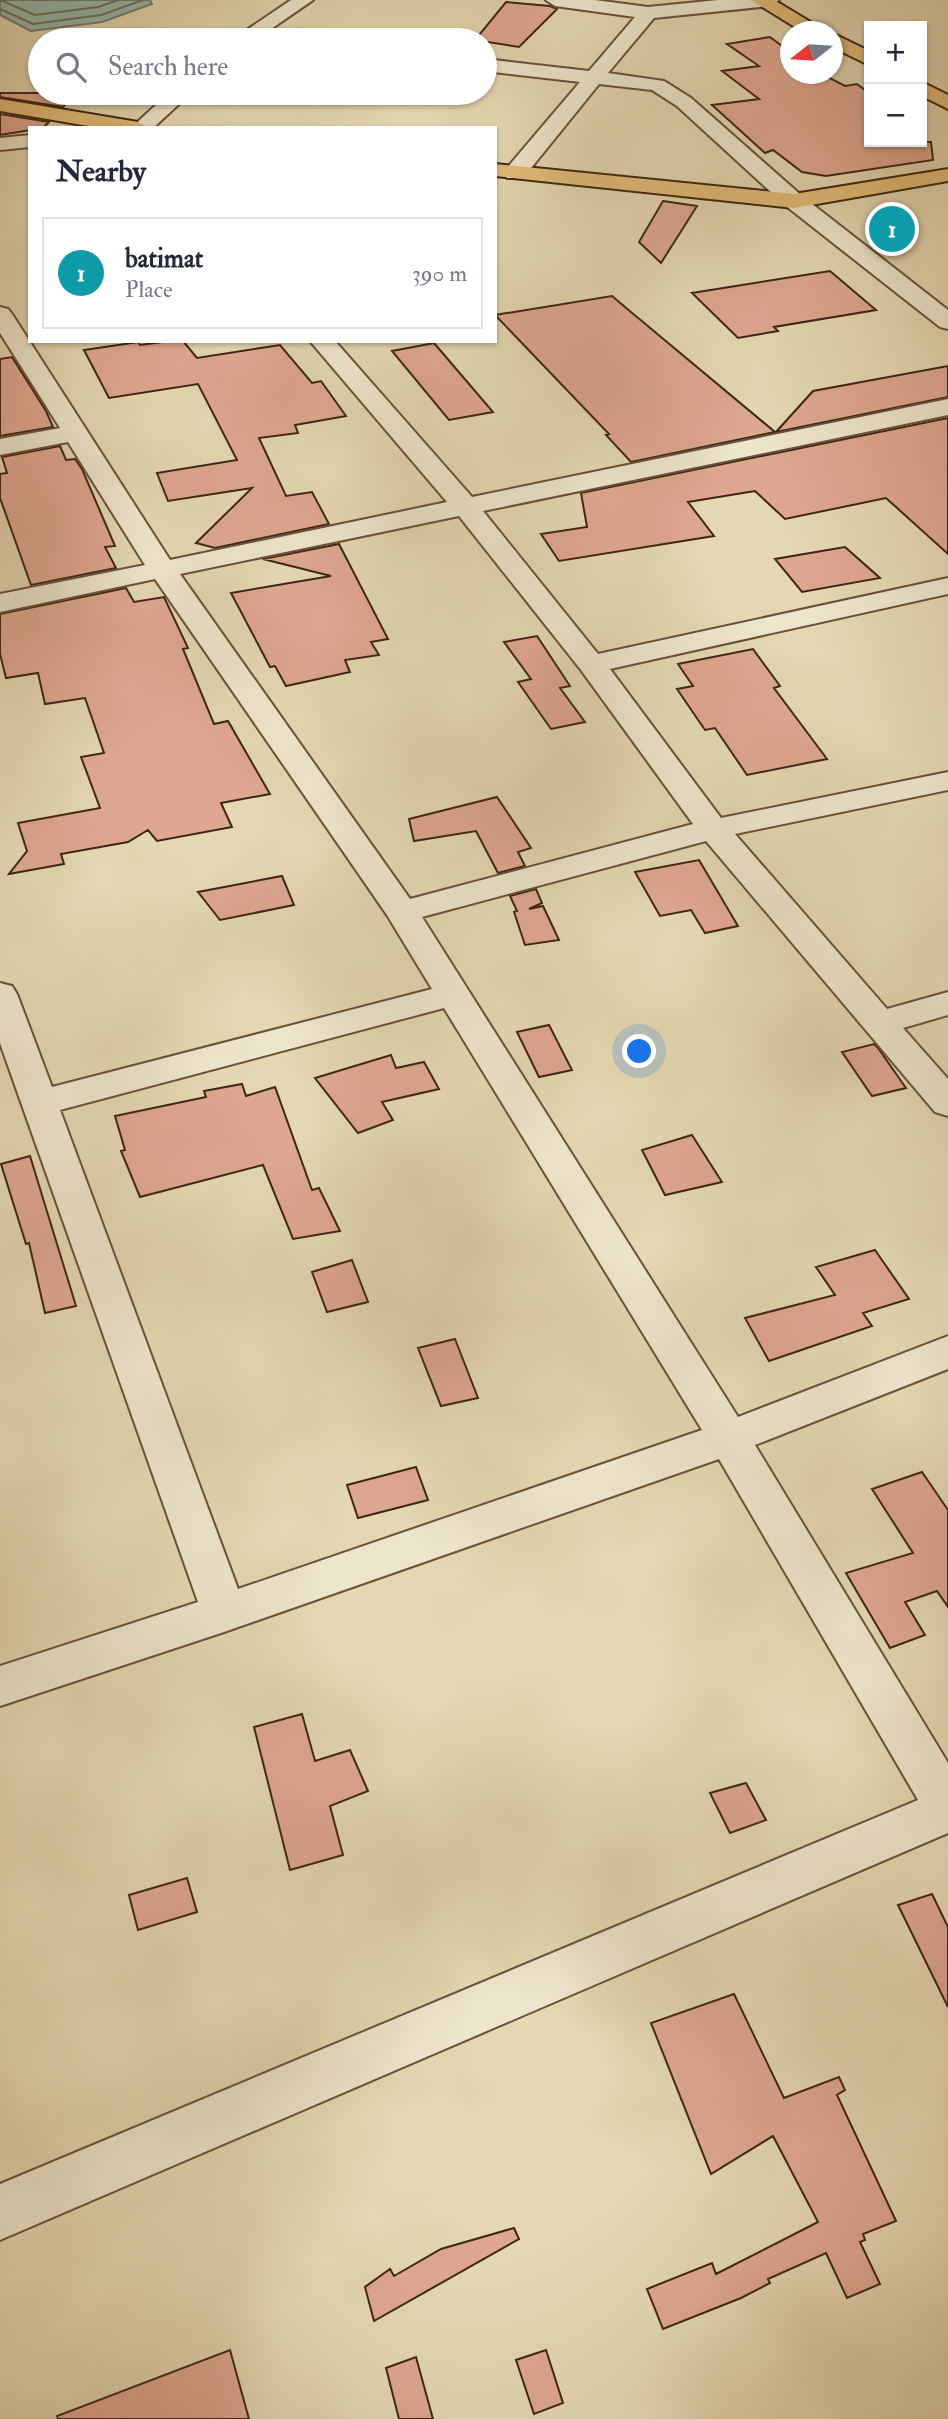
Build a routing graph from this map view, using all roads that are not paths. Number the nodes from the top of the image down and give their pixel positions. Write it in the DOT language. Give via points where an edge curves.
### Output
graph roads {
  1 [pos="304,0"];
  2 [pos="555,0"];
  3 [pos="764,0"];
  4 [pos="648,13"];
  5 [pos="799,21"];
  6 [pos="261,28"];
  7 [pos="843,45"];
  8 [pos="864,56"];
  9 [pos="497,66"];
  10 [pos="597,75"];
  11 [pos="927,91"];
  12 [pos="948,103"];
  13 [pos="0,105"];
  14 [pos="167,105"];
  15 [pos="127,126"];
  16 [pos="141,126"];
  17 [pos="28,141"];
  18 [pos="0,144"];
  19 [pos="505,172"];
  20 [pos="948,175"];
  21 [pos="794,201"];
  22 [pos="948,322"];
  23 [pos="10,327"];
  24 [pos="324,343"];
  25 [pos="948,407"];
  26 [pos="76,433"];
  27 [pos="0,447"];
  28 [pos="464,506"];
  29 [pos="162,569"];
  30 [pos="948,586"];
  31 [pos="0,603"];
  32 [pos="591,664"];
  33 [pos="948,782"];
  34 [pos="713,829"];
  35 [pos="402,912"];
  36 [pos="452,995"];
  37 [pos="948,1003"];
  38 [pos="3,1010"];
  39 [pos="882,1022"];
  40 [pos="41,1102"];
  41 [pos="948,1103"];
  42 [pos="948,1352"];
  43 [pos="729,1438"];
  44 [pos="224,1612"];
  45 [pos="0,1686"];
  46 [pos="948,1808"];
  47 [pos="0,2212"];
  1 -- 6 [label="street"];
  2 -- 4 [label="street"];
  3 -- 4 [label="street"];
  3 -- 5 [label="main road"];
  4 -- 10 [label="street"];
  7 -- 8 [label="main road"];
  9 -- 10 [label="street"];
  10 -- 19 [label="street"];
  10 -- 21 [label="street" via="657,85 684,102"];
  11 -- 12 [label="main road"];
  13 -- 15 [label="main road"];
  14 -- 16 [label="street"];
  17 -- 18 [label="street"];
  19 -- 21 [label="main road"];
  20 -- 21 [label="main road"];
  21 -- 22 [label="street"];
  23 -- 26 [label="street"];
  24 -- 28 [label="street"];
  25 -- 28 [label="street"];
  26 -- 27 [label="street"];
  26 -- 29 [label="street"];
  28 -- 29 [label="street"];
  28 -- 32 [label="street"];
  29 -- 31 [label="street"];
  29 -- 35 [label="street"];
  30 -- 32 [label="street"];
  32 -- 34 [label="street"];
  33 -- 34 [label="street"];
  34 -- 35 [label="street"];
  34 -- 39 [label="street"];
  35 -- 36 [label="street"];
  36 -- 40 [label="street"];
  36 -- 43 [label="street"];
  37 -- 39 [label="street"];
  38 -- 40 [label="street"];
  39 -- 41 [label="street"];
  40 -- 44 [label="street"];
  42 -- 43 [label="street"];
  43 -- 44 [label="street"];
  43 -- 46 [label="street"];
  44 -- 45 [label="street"];
  46 -- 47 [label="street"];
}
